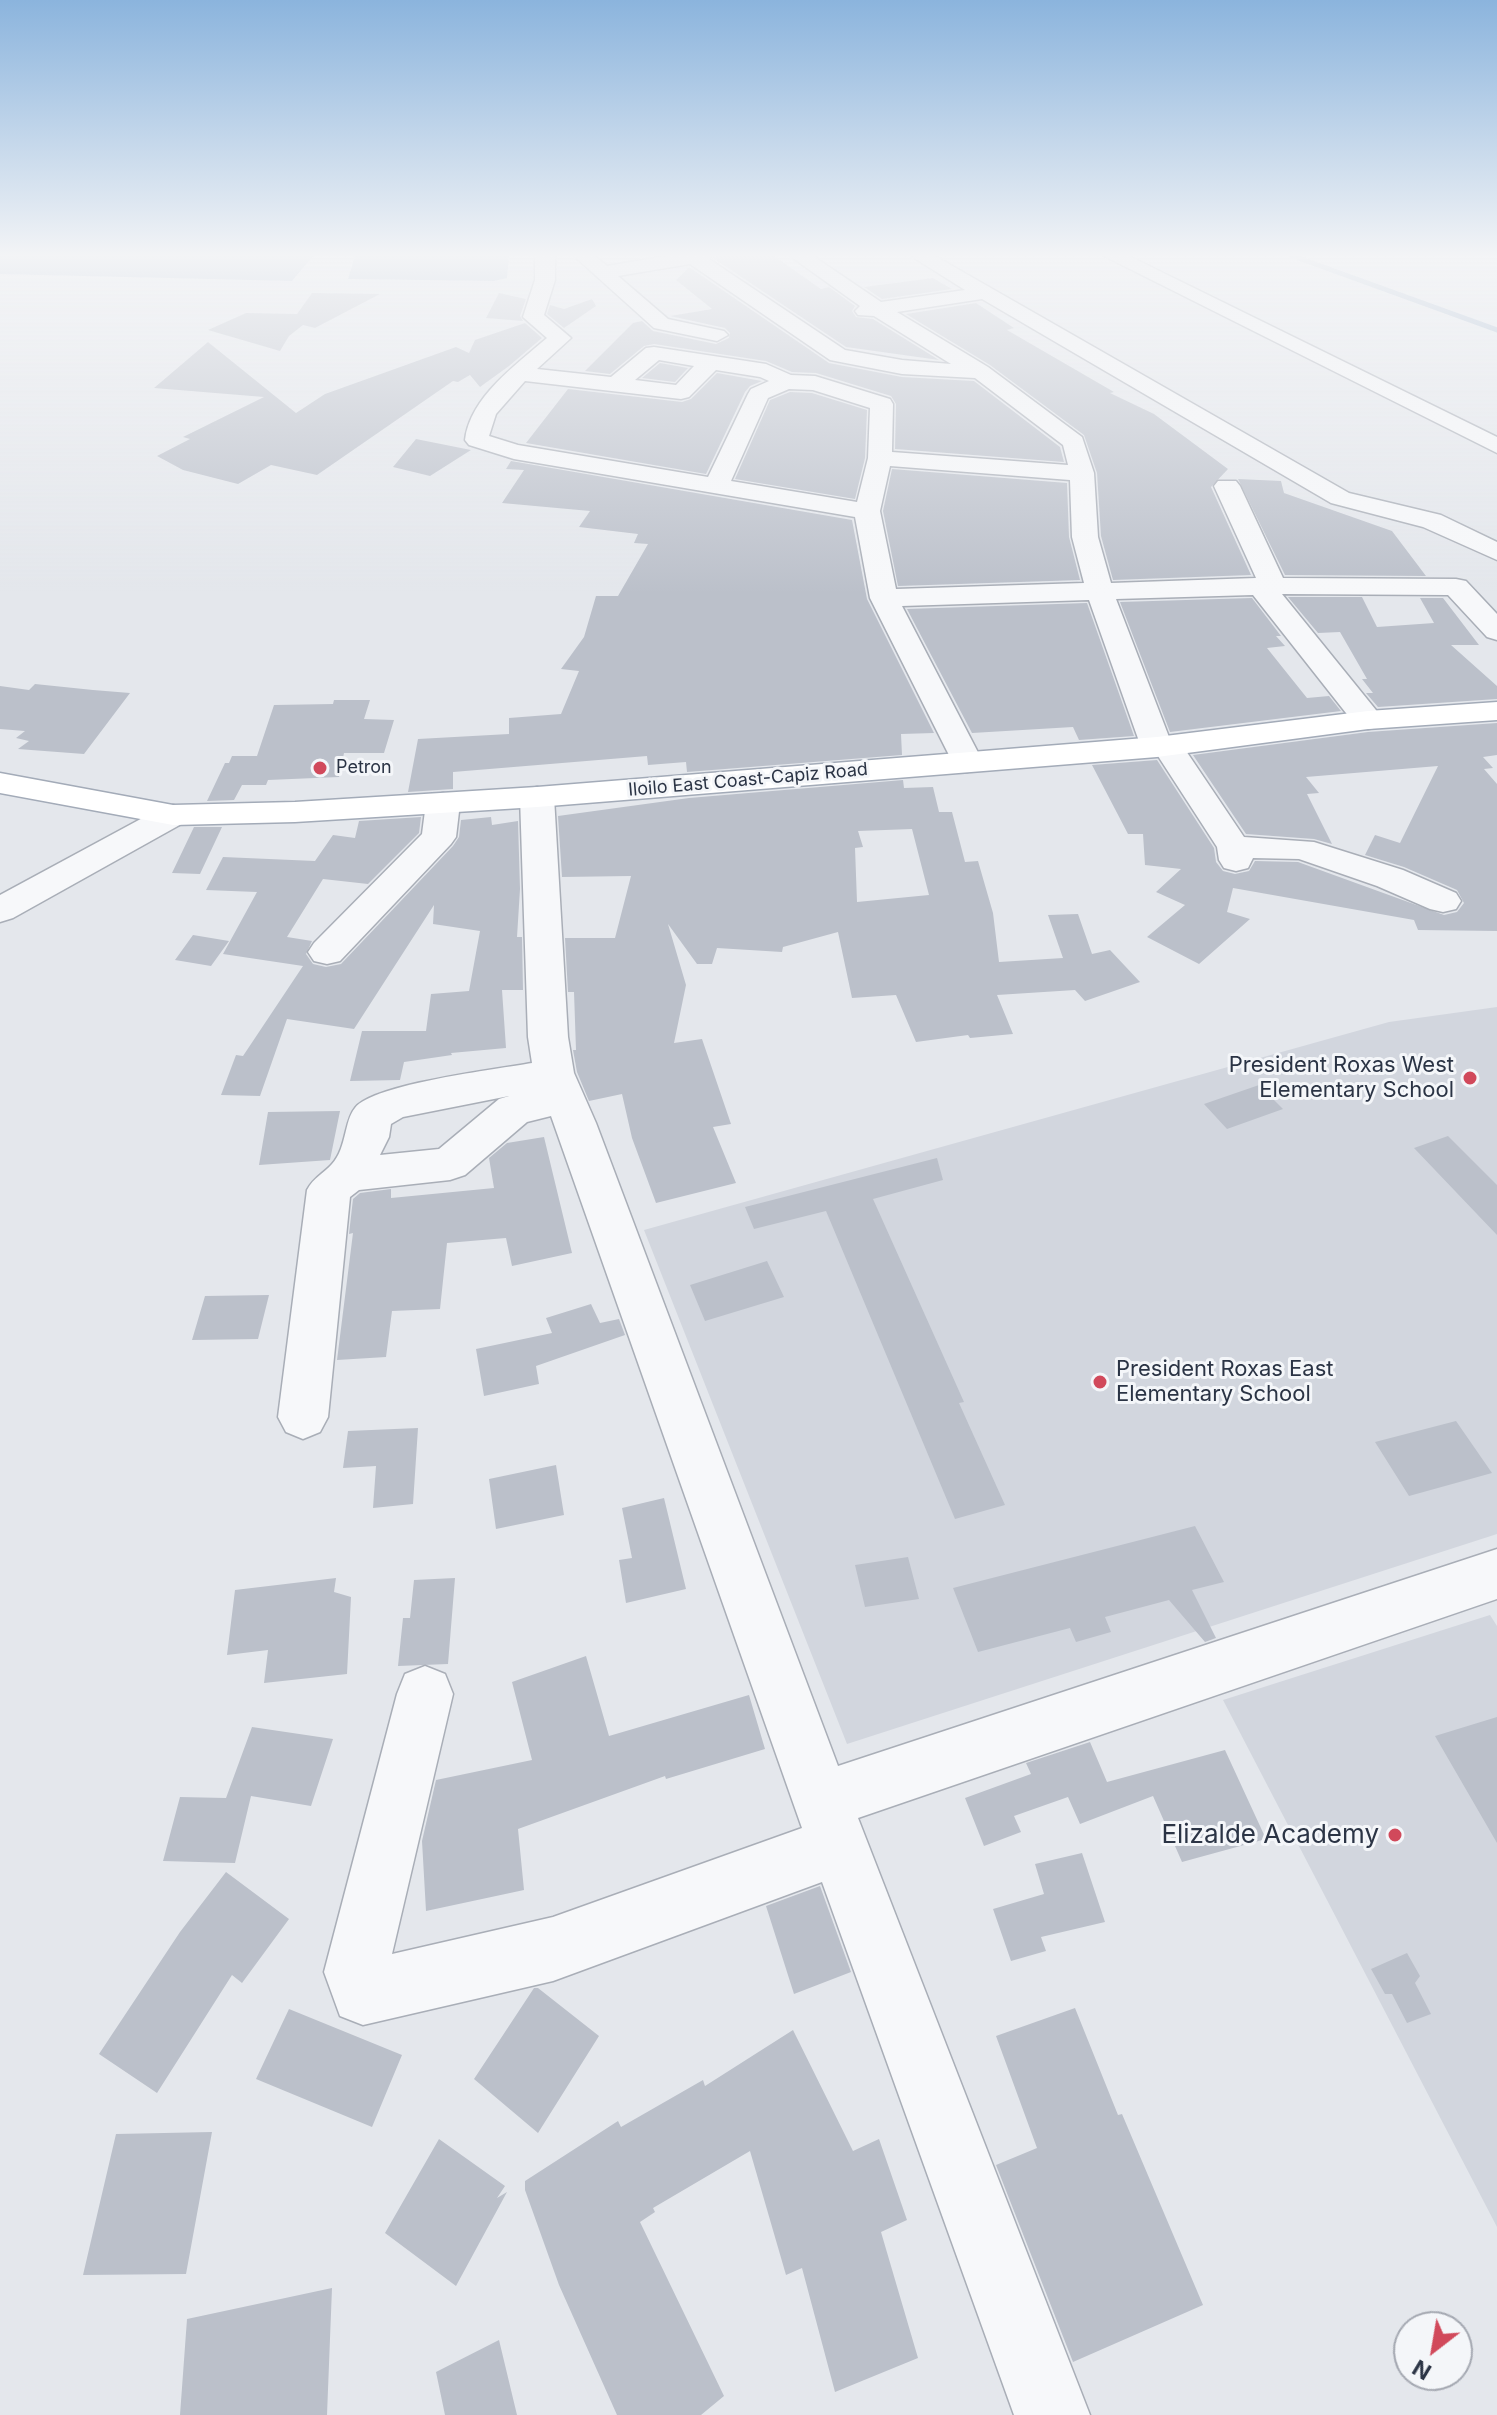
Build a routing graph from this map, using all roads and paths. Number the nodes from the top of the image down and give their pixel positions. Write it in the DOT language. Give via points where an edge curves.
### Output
graph roads {
  1 [pos="526,369"];
  2 [pos="635,369"];
  3 [pos="704,369"];
  4 [pos="752,369"];
  5 [pos="929,369"];
  6 [pos="975,369"];
  7 [pos="1116,369"];
  8 [pos="1341,369"];
  9 [pos="980,372"];
  10 [pos="520,374"];
  11 [pos="786,382"];
  12 [pos="618,383"];
  13 [pos="1497,446"];
  14 [pos="880,458"];
  15 [pos="1082,473"];
  16 [pos="1227,486"];
  17 [pos="716,487"];
  18 [pos="867,511"];
  19 [pos="1497,552"];
  20 [pos="1267,586"];
  21 [pos="1100,593"];
  22 [pos="884,598"];
  23 [pos="1497,631"];
  24 [pos="1497,711"];
  25 [pos="1368,720"];
  26 [pos="1162,747"];
  27 [pos="967,762"];
  28 [pos="0,783"];
  29 [pos="537,797"];
  30 [pos="443,803"];
  31 [pos="173,815"];
  32 [pos="1443,901"];
  33 [pos="0,910"];
  34 [pos="327,952"];
  35 [pos="559,1086"];
  36 [pos="348,1175"];
  37 [pos="303,1417"];
  38 [pos="1497,1574"];
  39 [pos="425,1694"];
  40 [pos="830,1823"];
  41 [pos="1052,2415"];
  1 -- 10 [label="street"];
  2 -- 12 [label="street"];
  3 -- 12 [label="street" via="681,392"];
  4 -- 11 [label="street"];
  5 -- 9 [label="street"];
  6 -- 9 [label="street"];
  7 -- 19 [label="street" via="1340,498 1432,521"];
  8 -- 13 [label="street"];
  9 -- 15 [label="street" via="1074,442"];
  10 -- 12 [label="street"];
  10 -- 17 [label="street" via="479,418 477,440 514,452"];
  11 -- 14 [label="street" via="815,383 882,404"];
  11 -- 17 [label="street" via="759,394"];
  14 -- 15 [label="street"];
  14 -- 18 [label="street"];
  15 -- 21 [label="street" via="1085,537"];
  16 -- 20 [label="street"];
  17 -- 18 [label="street"];
  18 -- 22 [label="street"];
  20 -- 21 [label="street"];
  20 -- 23 [label="street" via="1456,587"];
  20 -- 25 [label="street"];
  21 -- 22 [label="street"];
  21 -- 26 [label="street"];
  22 -- 27 [label="street"];
  24 -- 25 [label="main road, Iloilo East Coast-Capiz Road"];
  25 -- 26 [label="main road, Iloilo East Coast-Capiz Road"];
  26 -- 27 [label="main road, Iloilo East Coast-Capiz Road"];
  26 -- 32 [label="street" via="1235,854 1271,846 1302,849"];
  27 -- 29 [label="main road, Iloilo East Coast-Capiz Road"];
  28 -- 31 [label="main road, Iloilo East Coast-Capiz Road"];
  29 -- 30 [label="main road, Iloilo East Coast-Capiz Road"];
  29 -- 35 [label="street" via="548,1037"];
  30 -- 31 [label="main road, Iloilo East Coast-Capiz Road"];
  30 -- 34 [label="street" via="439,837"];
  31 -- 33 [label="street"];
  35 -- 36 [label="street" via="514,1110 450,1164"];
  35 -- 36 [label="street" via="393,1104 371,1116 368,1137"];
  35 -- 40 [label="street"];
  36 -- 37 [label="street" via="329,1190"];
  38 -- 40 [label="street"];
  39 -- 40 [label="street" via="356,1972 363,1993 553,1949"];
  40 -- 41 [label="street"];
}
